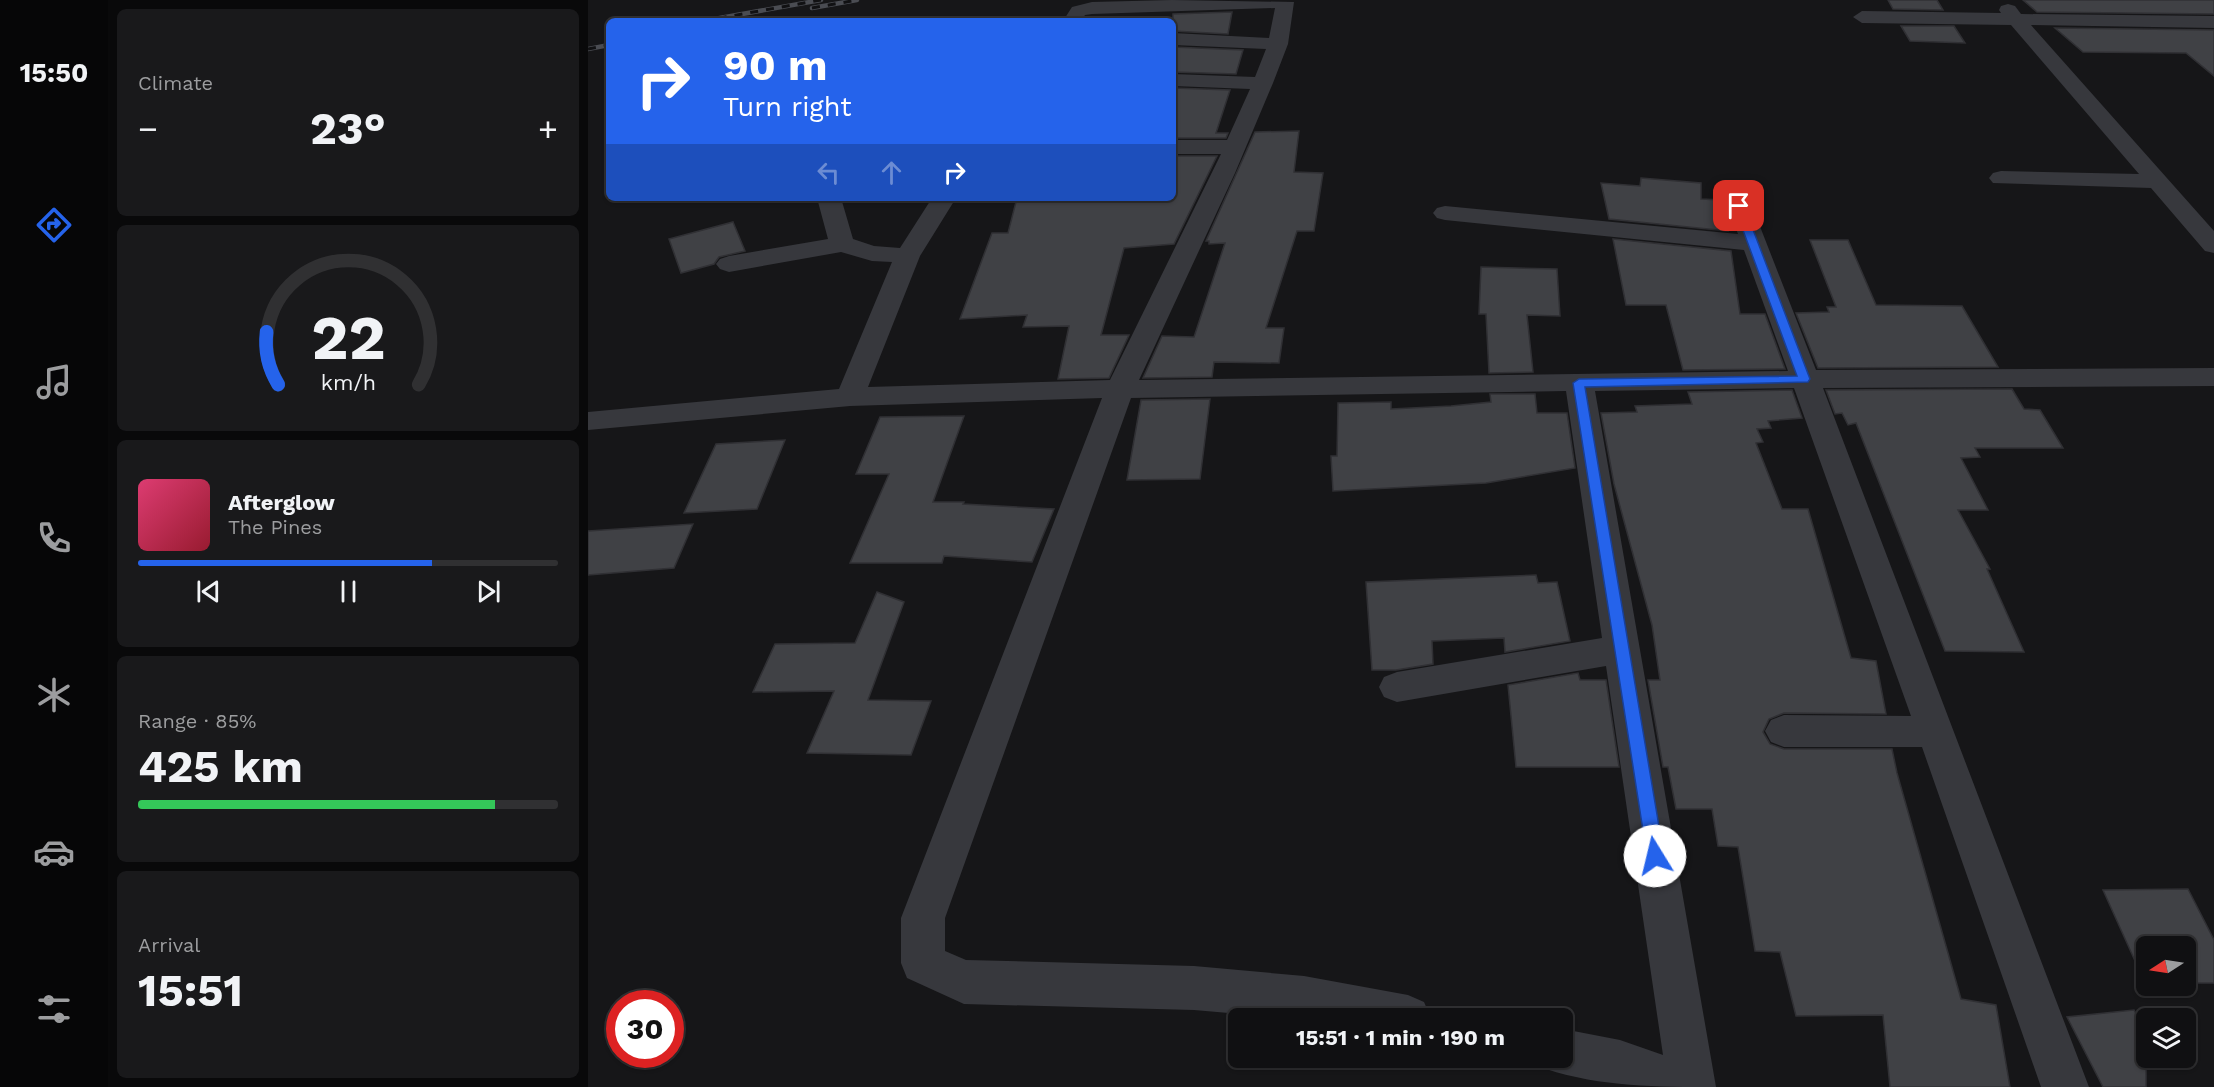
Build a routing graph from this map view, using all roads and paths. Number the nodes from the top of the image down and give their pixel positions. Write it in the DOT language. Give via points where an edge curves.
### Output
graph roads {
  1 [pos="2000,0"];
  2 [pos="1285,1"];
  3 [pos="1862,17"];
  4 [pos="1074,18"];
  5 [pos="2018,20"];
  6 [pos="2214,22"];
  7 [pos="1176,39"];
  8 [pos="1278,44"];
  9 [pos="1176,80"];
  10 [pos="1263,83"];
  11 [pos="1176,147"];
  12 [pos="1235,147"];
  13 [pos="2001,178"];
  14 [pos="2158,181"];
  15 [pos="1732,188"];
  16 [pos="830,201"];
  17 [pos="943,201"];
  18 [pos="1445,213"];
  19 [pos="1753,243"];
  20 [pos="842,244"];
  21 [pos="2214,246"];
  22 [pos="907,256"];
  23 [pos="729,264"];
  24 [pos="2214,377"];
  25 [pos="1804,379"];
  26 [pos="1579,383"];
  27 [pos="1120,389"];
  28 [pos="850,398"];
  29 [pos="588,421"];
  30 [pos="1622,649"];
  31 [pos="1396,687"];
  32 [pos="1784,731"];
  33 [pos="1935,732"];
  34 [pos="1356,1008"];
  35 [pos="1573,1054"];
  36 [pos="1686,1087"];
  37 [pos="1692,1087"];
  38 [pos="2065,1087"];
  1 -- 5 [label="street"];
  2 -- 4 [label="street" via="1092,8 1079,11"];
  2 -- 8 [label="street"];
  3 -- 5 [label="street"];
  5 -- 6 [label="street"];
  5 -- 14 [label="street"];
  7 -- 8 [label="street"];
  8 -- 10 [label="street"];
  9 -- 10 [label="street"];
  10 -- 12 [label="street"];
  11 -- 12 [label="street"];
  12 -- 27 [label="street"];
  13 -- 14 [label="street"];
  14 -- 21 [label="street"];
  15 -- 19 [label="street"];
  16 -- 20 [label="street"];
  17 -- 22 [label="street"];
  18 -- 19 [label="street"];
  19 -- 25 [label="street"];
  20 -- 22 [label="street" via="872,253"];
  20 -- 23 [label="street"];
  22 -- 28 [label="street"];
  24 -- 25 [label="street"];
  25 -- 26 [label="street"];
  25 -- 33 [label="street"];
  26 -- 27 [label="street"];
  26 -- 30 [label="street"];
  27 -- 28 [label="street"];
  27 -- 34 [label="street" via="923,918 923,963 964,982 1194,988 1304,998"];
  28 -- 29 [label="street"];
  30 -- 31 [label="street"];
  30 -- 37 [label="street"];
  32 -- 33 [label="street"];
  33 -- 38 [label="street"];
  35 -- 36 [label="street" via="1620,1064"];
}
